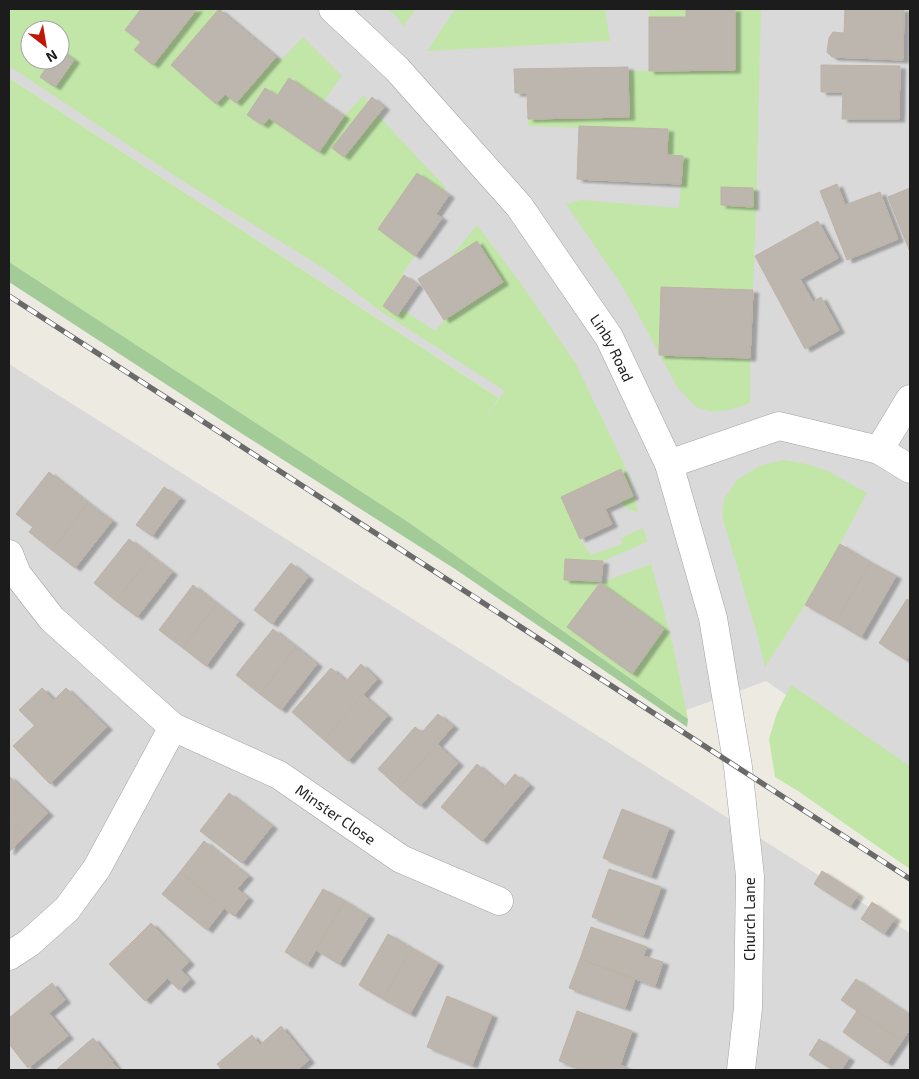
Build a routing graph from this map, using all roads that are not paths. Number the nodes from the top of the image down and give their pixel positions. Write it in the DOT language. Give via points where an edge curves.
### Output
graph roads {
  1 [pos="333,9"];
  2 [pos="910,399"];
  3 [pos="879,450"];
  4 [pos="669,464"];
  5 [pos="910,469"];
  6 [pos="9,554"];
  7 [pos="173,727"];
  8 [pos="738,767"];
  9 [pos="499,901"];
  10 [pos="9,956"];
  11 [pos="740,1070"];
  1 -- 4 [label="street, Linby Road" via="397,69 519,206 609,337"];
  2 -- 3 [label="street"];
  3 -- 4 [label="street" via="779,426"];
  3 -- 5 [label="street"];
  4 -- 8 [label="street, Linby Road" via="713,618"];
  6 -- 7 [label="street, Minster Close" via="17,574 52,619"];
  7 -- 9 [label="street, Minster Close" via="279,775 401,859"];
  7 -- 10 [label="street" via="97,868 67,909"];
  8 -- 11 [label="street, Church Lane" via="750,876 748,1008"];
}
